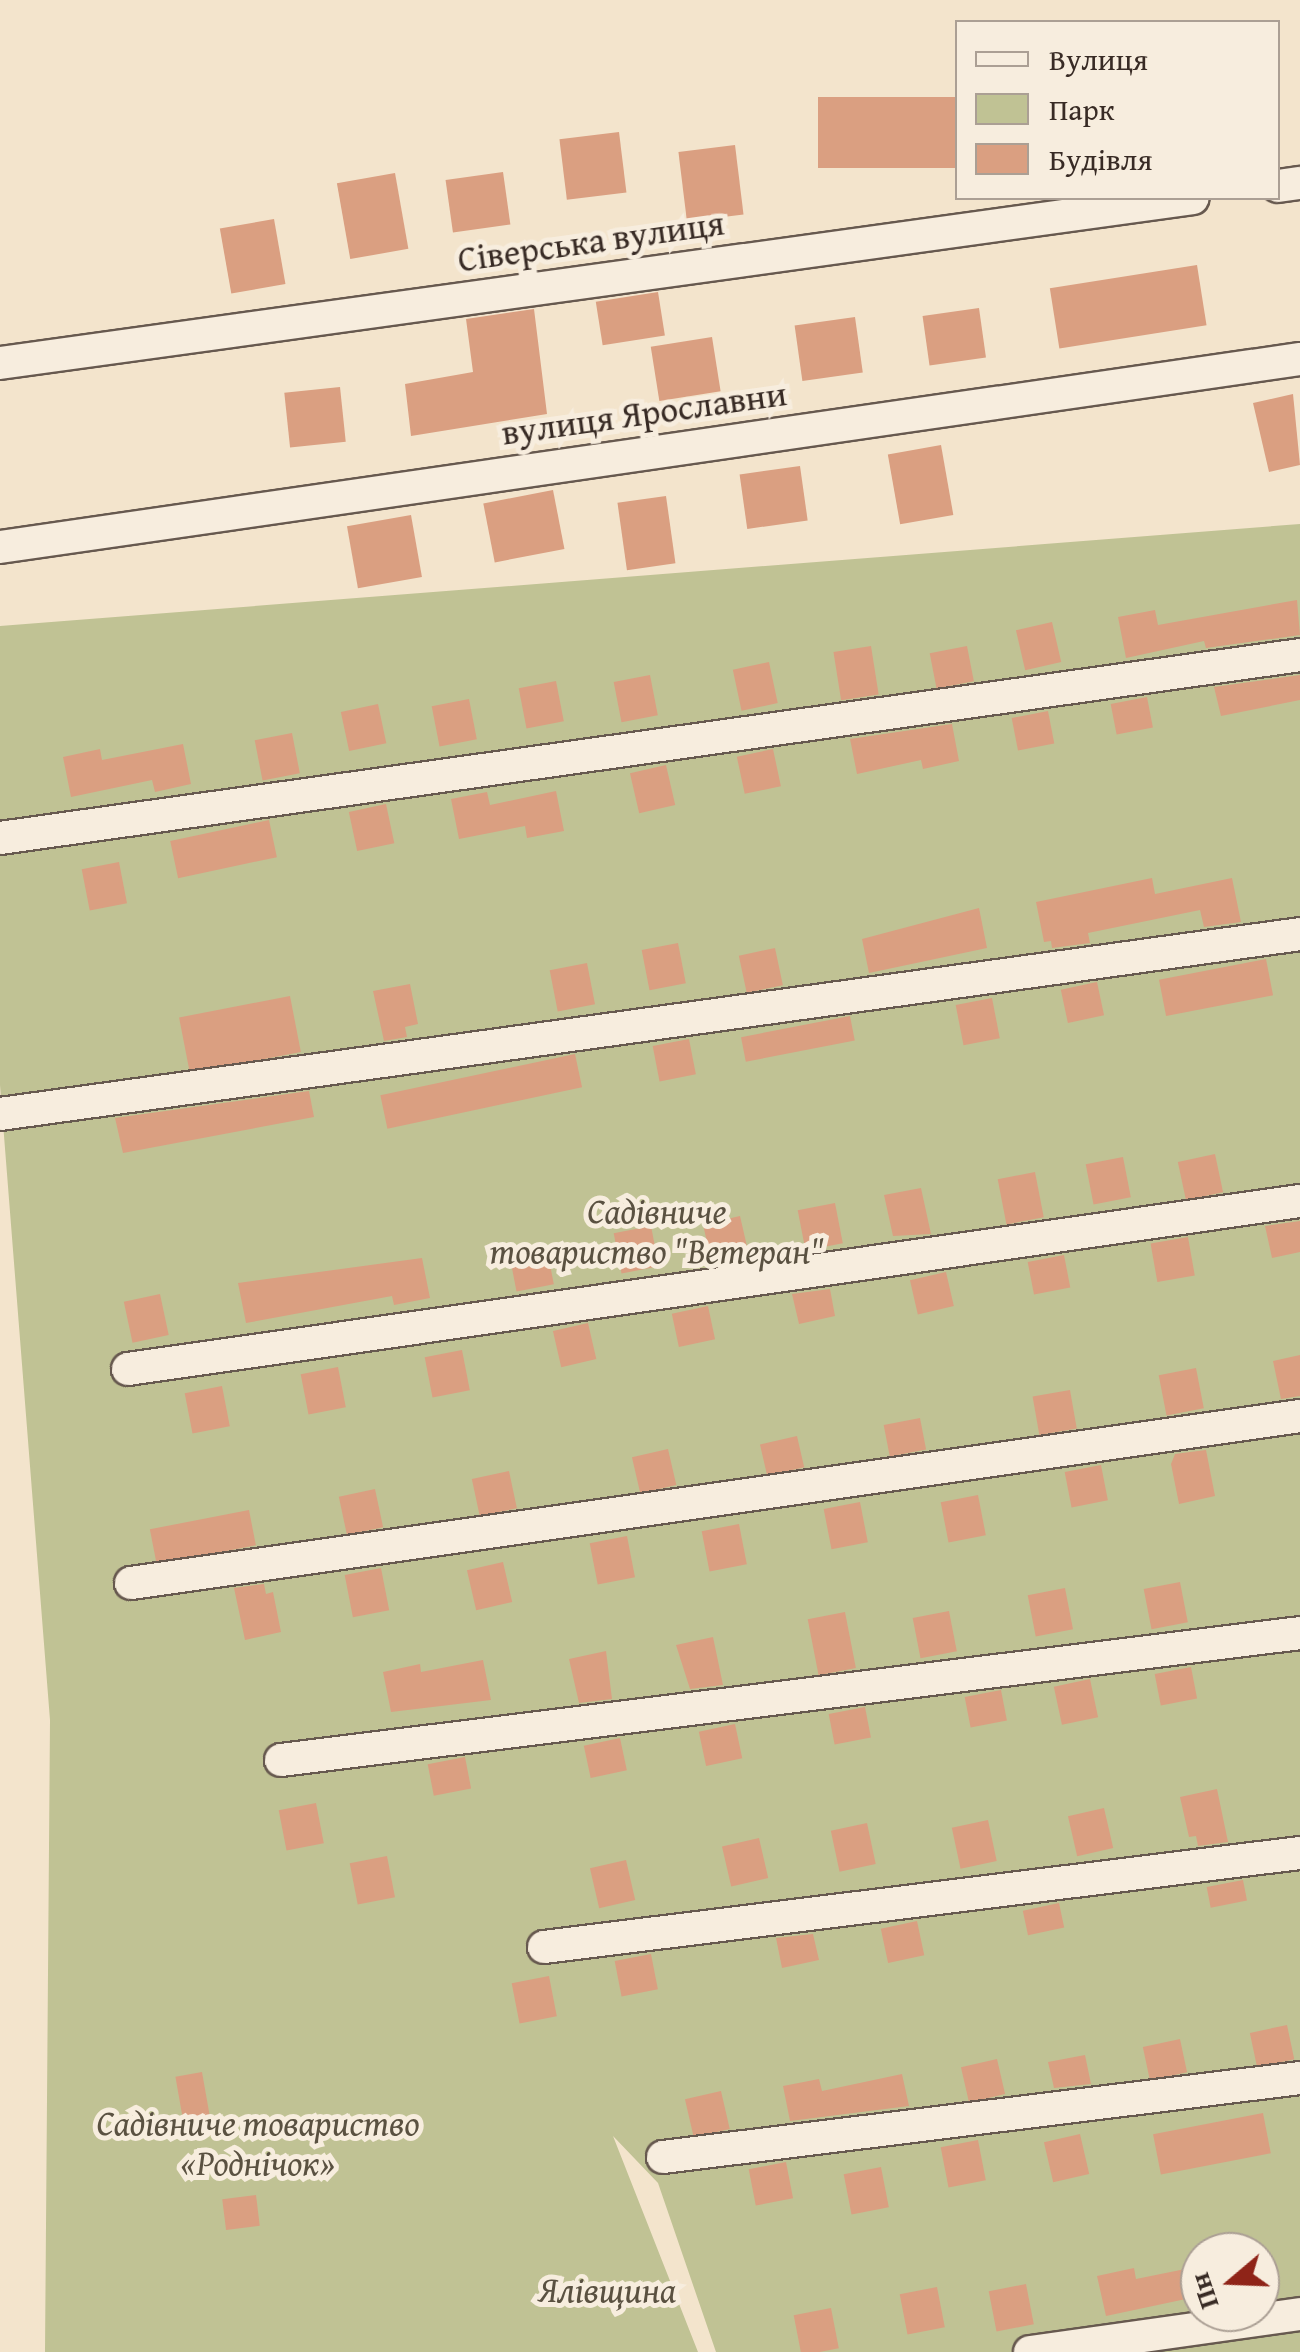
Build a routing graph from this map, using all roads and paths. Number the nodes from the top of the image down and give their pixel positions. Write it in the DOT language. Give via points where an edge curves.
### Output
graph roads {
  1 [pos="1178,200"];
  2 [pos="1300,359"];
  3 [pos="0,363"];
  4 [pos="0,547"];
  5 [pos="1300,655"];
  6 [pos="0,838"];
  7 [pos="1300,934"];
  8 [pos="0,1114"];
  9 [pos="1300,1202"];
  10 [pos="128,1369"];
  11 [pos="1300,1416"];
  12 [pos="131,1583"];
  13 [pos="1300,1633"];
  14 [pos="281,1760"];
  15 [pos="1300,1853"];
  16 [pos="544,1948"];
  17 [pos="1300,2078"];
  18 [pos="664,2156"];
  19 [pos="1300,2314"];
  20 [pos="1030,2352"];
  1 -- 3 [label="street, Сіверська вулиця"];
  2 -- 4 [label="street, вулиця Ярославни"];
  5 -- 6 [label="street"];
  7 -- 8 [label="street"];
  9 -- 10 [label="street"];
  11 -- 12 [label="street"];
  13 -- 14 [label="street"];
  15 -- 16 [label="street"];
  17 -- 18 [label="street"];
  19 -- 20 [label="street"];
}
